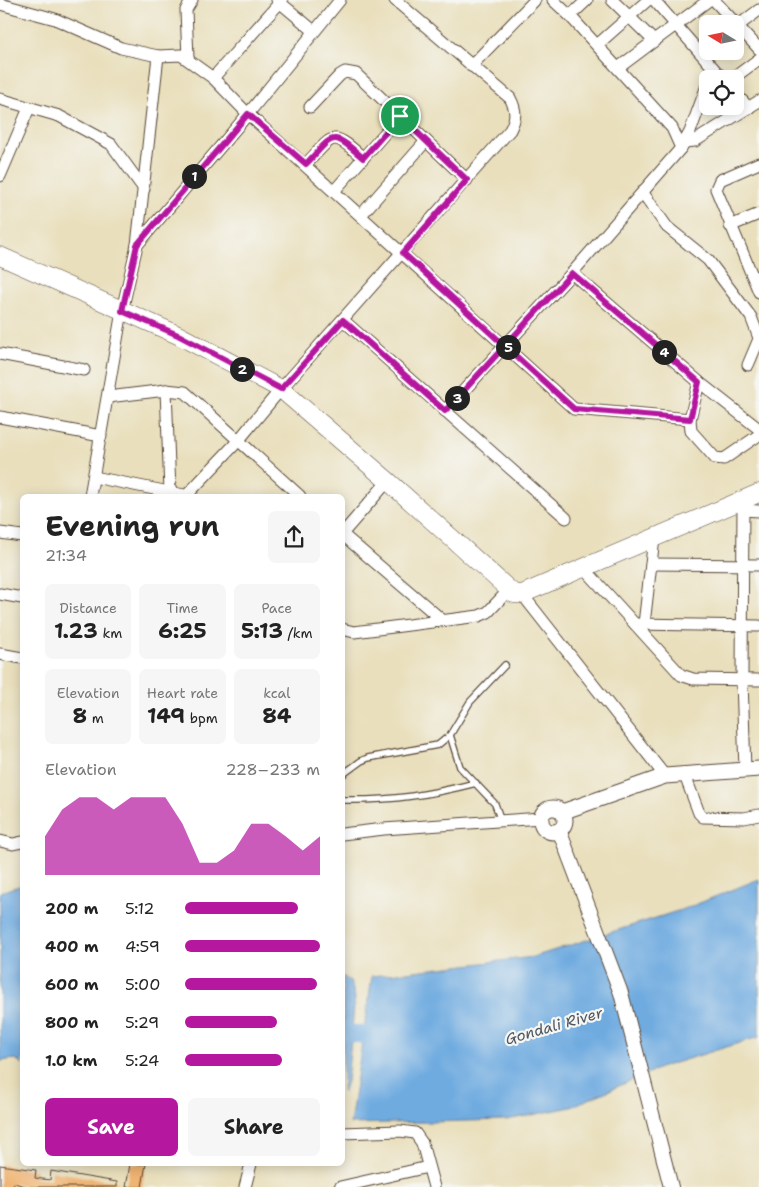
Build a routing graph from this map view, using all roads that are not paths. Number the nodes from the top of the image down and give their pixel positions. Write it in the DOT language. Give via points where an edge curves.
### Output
graph roads {
  1 [pos="192,0"];
  2 [pos="340,0"];
  3 [pos="395,0"];
  4 [pos="535,0"];
  5 [pos="552,0"];
  6 [pos="587,0"];
  7 [pos="612,0"];
  8 [pos="648,0"];
  9 [pos="654,0"];
  10 [pos="710,0"];
  11 [pos="714,0"];
  12 [pos="280,1"];
  13 [pos="0,4"];
  14 [pos="759,10"];
  15 [pos="726,15"];
  16 [pos="570,16"];
  17 [pos="628,16"];
  18 [pos="744,21"];
  19 [pos="676,25"];
  20 [pos="314,31"];
  21 [pos="744,35"];
  22 [pos="654,41"];
  23 [pos="597,45"];
  24 [pos="699,47"];
  25 [pos="759,49"];
  26 [pos="158,56"];
  27 [pos="188,58"];
  28 [pos="759,59"];
  29 [pos="472,66"];
  30 [pos="618,68"];
  31 [pos="744,70"];
  32 [pos="214,78"];
  33 [pos="0,99"];
  34 [pos="759,101"];
  35 [pos="744,102"];
  36 [pos="699,105"];
  37 [pos="310,107"];
  38 [pos="29,108"];
  39 [pos="749,108"];
  40 [pos="248,114"];
  41 [pos="400,116"];
  42 [pos="426,140"];
  43 [pos="683,145"];
  44 [pos="363,158"];
  45 [pos="306,164"];
  46 [pos="759,164"];
  47 [pos="0,176"];
  48 [pos="467,180"];
  49 [pos="144,190"];
  50 [pos="335,190"];
  51 [pos="643,193"];
  52 [pos="362,214"];
  53 [pos="759,214"];
  54 [pos="730,226"];
  55 [pos="137,245"];
  56 [pos="403,253"];
  57 [pos="0,256"];
  58 [pos="755,270"];
  59 [pos="572,273"];
  60 [pos="759,292"];
  61 [pos="122,311"];
  62 [pos="343,320"];
  63 [pos="759,338"];
  64 [pos="506,344"];
  65 [pos="0,354"];
  66 [pos="748,365"];
  67 [pos="84,370"];
  68 [pos="699,382"];
  69 [pos="281,389"];
  70 [pos="166,390"];
  71 [pos="108,397"];
  72 [pos="445,411"];
  73 [pos="0,417"];
  74 [pos="690,419"];
  75 [pos="759,429"];
  76 [pos="759,435"];
  77 [pos="101,436"];
  78 [pos="238,441"];
  79 [pos="94,477"];
  80 [pos="388,481"];
  81 [pos="170,492"];
  82 [pos="759,493"];
  83 [pos="90,494"];
  84 [pos="179,494"];
  85 [pos="190,494"];
  86 [pos="298,494"];
  87 [pos="743,505"];
  88 [pos="759,511"];
  89 [pos="566,518"];
  90 [pos="345,532"];
  91 [pos="0,533"];
  92 [pos="20,536"];
  93 [pos="345,536"];
  94 [pos="654,538"];
  95 [pos="651,564"];
  96 [pos="743,564"];
  97 [pos="759,564"];
  98 [pos="584,568"];
  99 [pos="515,592"];
  100 [pos="0,594"];
  101 [pos="20,598"];
  102 [pos="442,620"];
  103 [pos="640,624"];
  104 [pos="742,626"];
  105 [pos="759,626"];
  106 [pos="345,630"];
  107 [pos="0,654"];
  108 [pos="20,658"];
  109 [pos="506,665"];
  110 [pos="742,680"];
  111 [pos="759,680"];
  112 [pos="450,736"];
  113 [pos="752,770"];
  114 [pos="345,773"];
  115 [pos="684,773"];
  116 [pos="665,776"];
  117 [pos="476,783"];
  118 [pos="345,800"];
  119 [pos="562,812"];
  120 [pos="759,815"];
  121 [pos="541,818"];
  122 [pos="501,821"];
  123 [pos="559,830"];
  124 [pos="345,834"];
  125 [pos="0,841"];
  126 [pos="20,842"];
  127 [pos="345,1133"];
  128 [pos="250,1166"];
  129 [pos="428,1167"];
  130 [pos="245,1187"];
  131 [pos="340,1187"];
  132 [pos="434,1187"];
  133 [pos="671,1187"];
  1 -- 27 [label="street" via="186,10"];
  2 -- 20 [label="street"];
  3 -- 29 [label="street"];
  4 -- 29 [label="street"];
  5 -- 16 [label="street"];
  6 -- 16 [label="street"];
  7 -- 17 [label="street"];
  8 -- 17 [label="street"];
  9 -- 19 [label="street"];
  10 -- 19 [label="street"];
  11 -- 15 [label="street"];
  12 -- 20 [label="street"];
  12 -- 32 [label="street"];
  13 -- 26 [label="street" via="55,19 121,48"];
  14 -- 18 [label="street"];
  16 -- 23 [label="street"];
  17 -- 22 [label="street"];
  17 -- 23 [label="street"];
  19 -- 22 [label="street"];
  19 -- 24 [label="street"];
  20 -- 40 [label="street"];
  21 -- 25 [label="street"];
  22 -- 30 [label="street"];
  23 -- 30 [label="street"];
  26 -- 27 [label="street" via="181,55"];
  26 -- 49 [label="street"];
  27 -- 32 [label="street"];
  28 -- 31 [label="street"];
  29 -- 48 [label="street" via="510,98 516,108 516,118 510,130"];
  30 -- 43 [label="street" via="672,128"];
  32 -- 40 [label="street"];
  33 -- 38 [label="street"];
  34 -- 39 [label="street"];
  35 -- 39 [label="street"];
  36 -- 43 [label="street"];
  37 -- 41 [label="street" via="340,75 351,72"];
  38 -- 47 [label="street"];
  38 -- 49 [label="street" via="66,119 111,144"];
  39 -- 43 [label="street"];
  40 -- 45 [label="street"];
  40 -- 55 [label="street"];
  41 -- 42 [label="street"];
  41 -- 44 [label="street"];
  42 -- 48 [label="street"];
  42 -- 52 [label="street"];
  43 -- 51 [label="street"];
  44 -- 45 [label="street" via="336,137"];
  44 -- 50 [label="street"];
  45 -- 50 [label="street"];
  46 -- 54 [label="street" via="717,183 716,193"];
  48 -- 56 [label="street"];
  49 -- 55 [label="street"];
  50 -- 52 [label="street"];
  51 -- 59 [label="street"];
  51 -- 63 [label="street" via="667,227 708,260 752,317"];
  52 -- 56 [label="street"];
  53 -- 54 [label="street"];
  54 -- 58 [label="street"];
  55 -- 61 [label="street"];
  56 -- 62 [label="street"];
  56 -- 64 [label="street"];
  57 -- 61 [label="main road"];
  58 -- 60 [label="street"];
  59 -- 64 [label="street"];
  59 -- 68 [label="street"];
  61 -- 69 [label="main road" via="178,335"];
  61 -- 71 [label="street"];
  62 -- 69 [label="street"];
  62 -- 72 [label="street"];
  63 -- 66 [label="street"];
  64 -- 72 [label="street"];
  64 -- 74 [label="street" via="574,409"];
  65 -- 67 [label="street"];
  68 -- 74 [label="street"];
  68 -- 75 [label="street"];
  69 -- 78 [label="street"];
  69 -- 80 [label="main road"];
  70 -- 71 [label="street"];
  70 -- 78 [label="street" via="185,392"];
  70 -- 81 [label="street"];
  71 -- 77 [label="street"];
  72 -- 89 [label="street"];
  73 -- 77 [label="street"];
  74 -- 76 [label="street" via="693,436 720,460"];
  77 -- 79 [label="street"];
  78 -- 85 [label="street"];
  78 -- 86 [label="street"];
  79 -- 81 [label="street"];
  79 -- 83 [label="street"];
  80 -- 90 [label="street"];
  80 -- 99 [label="main road"];
  81 -- 84 [label="street"];
  82 -- 87 [label="main road"];
  87 -- 88 [label="street"];
  87 -- 94 [label="main road"];
  87 -- 96 [label="street"];
  91 -- 92 [label="street"];
  93 -- 102 [label="street"];
  94 -- 95 [label="street"];
  94 -- 98 [label="main road"];
  95 -- 96 [label="street"];
  95 -- 103 [label="street"];
  96 -- 97 [label="street"];
  96 -- 104 [label="street"];
  98 -- 99 [label="main road"];
  98 -- 103 [label="street"];
  99 -- 102 [label="street" via="479,616"];
  99 -- 116 [label="street"];
  100 -- 101 [label="street"];
  102 -- 106 [label="street" via="354,632"];
  103 -- 104 [label="street"];
  103 -- 110 [label="street" via="686,678"];
  104 -- 105 [label="street"];
  104 -- 110 [label="street"];
  107 -- 108 [label="street"];
  109 -- 112 [label="lane" via="470,702"];
  110 -- 111 [label="street"];
  110 -- 113 [label="street"];
  112 -- 114 [label="lane" via="438,745 361,761"];
  112 -- 117 [label="lane" via="460,767"];
  113 -- 115 [label="main road"];
  115 -- 116 [label="main road"];
  115 -- 120 [label="street" via="703,817"];
  116 -- 119 [label="main road"];
  117 -- 118 [label="lane" via="389,800"];
  117 -- 122 [label="lane" via="495,804"];
  119 -- 121 [label="main road" via="551,808 544,811"];
  119 -- 123 [label="main road" via="565,824"];
  121 -- 122 [label="street"];
  121 -- 123 [label="main road" via="545,829"];
  122 -- 124 [label="street"];
  123 -- 133 [label="street" via="621,993"];
  125 -- 126 [label="street"];
  127 -- 129 [label="street" via="414,1133 422,1142"];
  128 -- 130 [label="street"];
  129 -- 131 [label="street"];
  129 -- 132 [label="street"];
}
